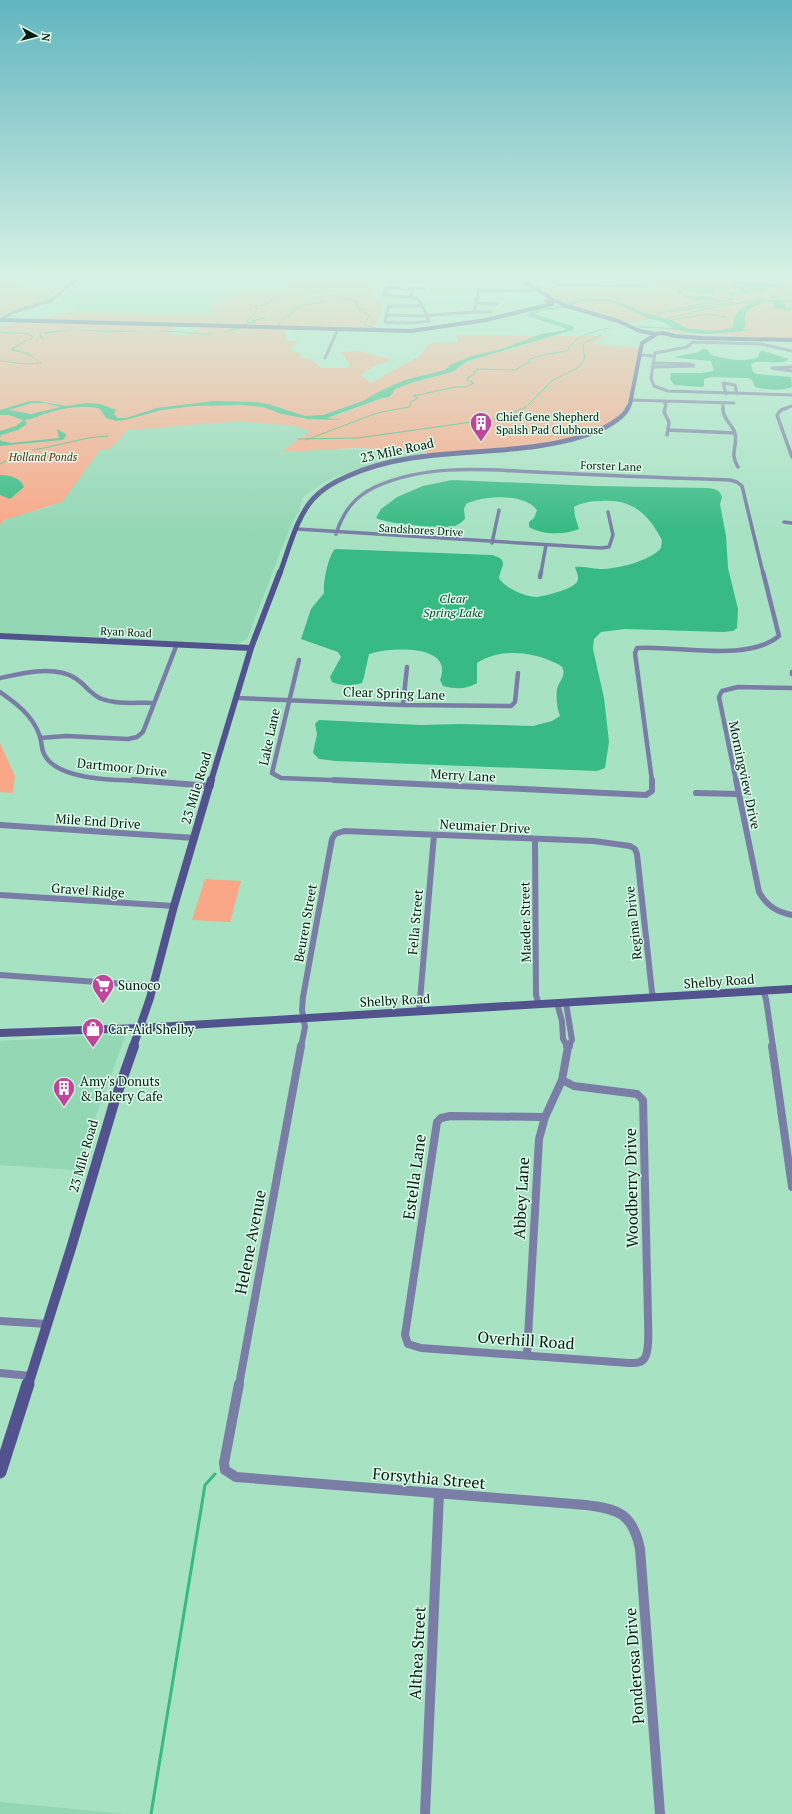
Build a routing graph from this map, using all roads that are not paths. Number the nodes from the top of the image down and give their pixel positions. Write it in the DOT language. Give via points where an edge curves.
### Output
graph roads {
  1 [pos="639,364"];
  2 [pos="652,365"];
  3 [pos="792,367"];
  4 [pos="792,370"];
  5 [pos="726,394"];
  6 [pos="737,394"];
  7 [pos="792,396"];
  8 [pos="631,399"];
  9 [pos="664,402"];
  10 [pos="723,403"];
  11 [pos="734,403"];
  12 [pos="792,406"];
  13 [pos="668,430"];
  14 [pos="735,433"];
  15 [pos="667,435"];
  16 [pos="792,456"];
  17 [pos="738,467"];
  18 [pos="499,510"];
  19 [pos="608,512"];
  20 [pos="784,522"];
  21 [pos="792,523"];
  22 [pos="296,531"];
  23 [pos="337,533"];
  24 [pos="492,542"];
  25 [pos="546,545"];
  26 [pos="540,577"];
  27 [pos="0,636"];
  28 [pos="177,644"];
  29 [pos="251,648"];
  30 [pos="299,660"];
  31 [pos="407,666"];
  32 [pos="518,672"];
  33 [pos="0,678"];
  34 [pos="792,688"];
  35 [pos="0,692"];
  36 [pos="237,700"];
  37 [pos="288,701"];
  38 [pos="154,703"];
  39 [pos="402,705"];
  40 [pos="40,738"];
  41 [pos="275,776"];
  42 [pos="211,786"];
  43 [pos="696,792"];
  44 [pos="650,793"];
  45 [pos="738,794"];
  46 [pos="0,825"];
  47 [pos="336,833"];
  48 [pos="434,835"];
  49 [pos="195,838"];
  50 [pos="535,839"];
  51 [pos="633,847"];
  52 [pos="0,895"];
  53 [pos="174,906"];
  54 [pos="792,915"];
  55 [pos="0,975"];
  56 [pos="153,986"];
  57 [pos="792,989"];
  58 [pos="763,991"];
  59 [pos="654,998"];
  60 [pos="561,1003"];
  61 [pos="539,1004"];
  62 [pos="419,1012"];
  63 [pos="303,1018"];
  64 [pos="140,1028"];
  65 [pos="0,1033"];
  66 [pos="562,1080"];
  67 [pos="545,1117"];
  68 [pos="792,1187"];
  69 [pos="0,1321"];
  70 [pos="47,1324"];
  71 [pos="408,1344"];
  72 [pos="527,1355"];
  73 [pos="643,1361"];
  74 [pos="0,1373"];
  75 [pos="31,1376"];
  76 [pos="225,1470"];
  77 [pos="0,1472"];
  78 [pos="439,1494"];
  79 [pos="629,1519"];
  80 [pos="425,1814"];
  81 [pos="660,1814"];
  1 -- 8 [label="main road, 23 Mile Road"];
  2 -- 2 [label="street" via="691,364 694,366 692,367"];
  2 -- 5 [label="street" via="651,381 659,389 672,392"];
  3 -- 4 [label="street" via="772,368"];
  5 -- 6 [label="street"];
  5 -- 6 [label="street" via="723,383 735,385"];
  6 -- 7 [label="street"];
  8 -- 9 [label="street"];
  8 -- 22 [label="main road, 23 Mile Road" via="626,412 618,420 579,437 518,448 430,456 386,464 356,474 314,497"];
  9 -- 10 [label="street"];
  9 -- 13 [label="street" via="664,412 669,422"];
  10 -- 11 [label="street"];
  10 -- 14 [label="street" via="724,415"];
  12 -- 16 [label="street" via="778,413"];
  13 -- 14 [label="street"];
  13 -- 15 [label="street"];
  14 -- 17 [label="street" via="736,445 732,459"];
  18 -- 24 [label="street"];
  19 -- 25 [label="street, Sandshores Drive" via="612,535 612,544 609,547 598,549"];
  20 -- 21 [label="street"];
  22 -- 23 [label="street, Sandshores Drive"];
  22 -- 29 [label="main road, 23 Mile Road"];
  23 -- 24 [label="street, Sandshores Drive"];
  23 -- 44 [label="street, Forster Lane" via="347,509 363,494 397,480 431,472 470,470 721,479 741,484 779,636 766,646 747,650 637,648 653,786"];
  24 -- 25 [label="street, Sandshores Drive"];
  25 -- 26 [label="street"];
  27 -- 28 [label="main road, Ryan Road"];
  28 -- 29 [label="main road, Ryan Road"];
  28 -- 38 [label="street"];
  29 -- 36 [label="main road, 23 Mile Road"];
  30 -- 37 [label="street, Lake Lane"];
  31 -- 39 [label="street"];
  32 -- 39 [label="street, Clear Spring Lane" via="512,706"];
  33 -- 38 [label="street" via="30,672 67,675 74,677 88,690 104,699"];
  34 -- 45 [label="street, Morningview Drive" via="738,687 726,689 719,695"];
  35 -- 40 [label="street, Dartmoor Drive" via="30,715"];
  36 -- 37 [label="street, Clear Spring Lane" via="262,703"];
  36 -- 42 [label="main road, 23 Mile Road"];
  37 -- 39 [label="street, Clear Spring Lane"];
  37 -- 41 [label="street, Lake Lane" via="272,769"];
  38 -- 40 [label="street" via="143,732 134,738"];
  40 -- 42 [label="street, Dartmoor Drive" via="42,751 47,758 57,767 75,774"];
  41 -- 44 [label="street, Merry Lane" via="639,795"];
  42 -- 49 [label="main road, 23 Mile Road"];
  43 -- 45 [label="street"];
  45 -- 54 [label="street, Morningview Drive" via="759,892 771,908"];
  46 -- 49 [label="street, Mile End Drive"];
  47 -- 48 [label="street, Neumaier Drive" via="344,831"];
  47 -- 63 [label="street, Beuren Street" via="332,839 303,997"];
  48 -- 50 [label="street, Neumaier Drive"];
  48 -- 62 [label="street, Fella Street"];
  49 -- 53 [label="main road, 23 Mile Road"];
  50 -- 51 [label="street, Neumaier Drive" via="614,843"];
  50 -- 61 [label="street, Maeder Street" via="536,995"];
  51 -- 59 [label="street, Regina Drive" via="637,854"];
  52 -- 53 [label="street, Gravel Ridge"];
  53 -- 56 [label="main road, 23 Mile Road"];
  55 -- 56 [label="street"];
  56 -- 64 [label="main road, 23 Mile Road"];
  57 -- 58 [label="main road, Shelby Road"];
  58 -- 59 [label="main road, Shelby Road"];
  58 -- 68 [label="street"];
  59 -- 60 [label="main road, Shelby Road"];
  60 -- 61 [label="main road, Shelby Road"];
  60 -- 66 [label="street, Abbey Lane" via="563,1039 568,1047"];
  61 -- 62 [label="main road, Shelby Road"];
  62 -- 63 [label="main road, Shelby Road"];
  63 -- 64 [label="main road, Shelby Road"];
  63 -- 76 [label="street, Helene Avenue" via="303,1035 224,1457"];
  64 -- 65 [label="main road, Shelby Road"];
  64 -- 70 [label="main road, 23 Mile Road" via="114,1103"];
  66 -- 67 [label="street, Abbey Lane"];
  66 -- 73 [label="street, Woodberry Drive" via="574,1086 637,1094 643,1100 648,1318"];
  67 -- 71 [label="street, Estella Lane" via="450,1116 437,1122 405,1336"];
  67 -- 72 [label="street, Abbey Lane" via="540,1129 537,1154"];
  69 -- 70 [label="street"];
  70 -- 75 [label="main road, 23 Mile Road"];
  71 -- 72 [label="street, Overhill Road" via="421,1348"];
  72 -- 73 [label="street, Overhill Road" via="629,1363"];
  74 -- 75 [label="street"];
  75 -- 77 [label="main road, 23 Mile Road"];
  76 -- 78 [label="street, Forsythia Street" via="236,1477"];
  78 -- 79 [label="street, Forsythia Street" via="605,1507 621,1512"];
  78 -- 80 [label="street, Althea Street"];
  79 -- 81 [label="street, Ponderosa Drive" via="637,1532 640,1549"];
}
